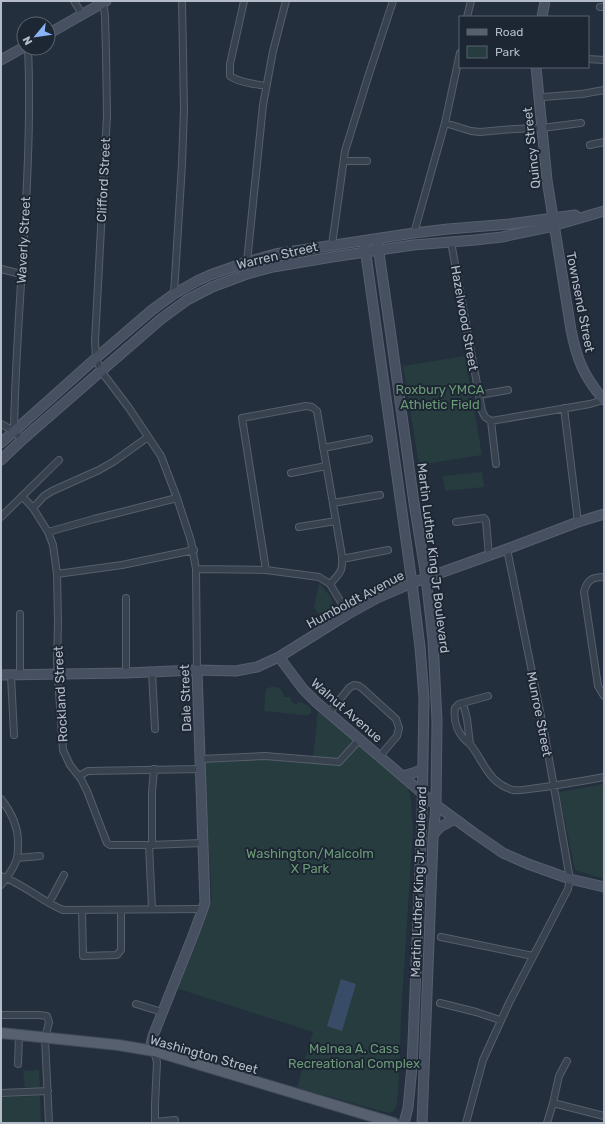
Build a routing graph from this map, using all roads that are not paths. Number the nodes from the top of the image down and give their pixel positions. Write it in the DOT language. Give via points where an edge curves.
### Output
graph roads {
  1 [pos="74,1"];
  2 [pos="182,1"];
  3 [pos="244,1"];
  4 [pos="286,1"];
  5 [pos="393,1"];
  6 [pos="470,1"];
  7 [pos="544,1"];
  8 [pos="104,2"];
  9 [pos="82,14"];
  10 [pos="467,16"];
  11 [pos="542,16"];
  12 [pos="56,29"];
  13 [pos="16,52"];
  14 [pos="28,56"];
  15 [pos="459,58"];
  16 [pos="589,59"];
  17 [pos="1,60"];
  18 [pos="604,60"];
  19 [pos="536,68"];
  20 [pos="266,86"];
  21 [pos="604,90"];
  22 [pos="539,98"];
  23 [pos="581,123"];
  24 [pos="445,124"];
  25 [pos="542,128"];
  26 [pos="604,142"];
  27 [pos="590,145"];
  28 [pos="344,161"];
  29 [pos="367,161"];
  30 [pos="604,211"];
  31 [pos="554,221"];
  32 [pos="414,233"];
  33 [pos="377,239"];
  34 [pos="364,241"];
  35 [pos="451,242"];
  36 [pos="332,245"];
  37 [pos="378,250"];
  38 [pos="366,252"];
  39 [pos="247,262"];
  40 [pos="1,269"];
  41 [pos="21,274"];
  42 [pos="174,294"];
  43 [pos="96,358"];
  44 [pos="101,371"];
  45 [pos="508,390"];
  46 [pos="479,395"];
  47 [pos="604,400"];
  48 [pos="564,408"];
  49 [pos="490,421"];
  50 [pos="1,424"];
  51 [pos="14,431"];
  52 [pos="148,437"];
  53 [pos="369,439"];
  54 [pos="22,440"];
  55 [pos="1,443"];
  56 [pos="323,448"];
  57 [pos="1,460"];
  58 [pos="59,460"];
  59 [pos="496,464"];
  60 [pos="326,466"];
  61 [pos="291,473"];
  62 [pos="380,495"];
  63 [pos="22,496"];
  64 [pos="177,498"];
  65 [pos="333,503"];
  66 [pos="33,508"];
  67 [pos="604,514"];
  68 [pos="1,517"];
  69 [pos="336,521"];
  70 [pos="456,522"];
  71 [pos="578,522"];
  72 [pos="299,527"];
  73 [pos="48,532"];
  74 [pos="507,549"];
  75 [pos="194,550"];
  76 [pos="388,550"];
  77 [pos="489,556"];
  78 [pos="342,559"];
  79 [pos="196,569"];
  80 [pos="266,570"];
  81 [pos="57,574"];
  82 [pos="426,577"];
  83 [pos="604,577"];
  84 [pos="412,583"];
  85 [pos="330,584"];
  86 [pos="126,598"];
  87 [pos="20,614"];
  88 [pos="348,614"];
  89 [pos="279,657"];
  90 [pos="197,670"];
  91 [pos="152,672"];
  92 [pos="126,673"];
  93 [pos="16,675"];
  94 [pos="58,675"];
  95 [pos="1,676"];
  96 [pos="488,696"];
  97 [pos="604,696"];
  98 [pos="463,703"];
  99 [pos="329,713"];
  100 [pos="155,729"];
  101 [pos="14,735"];
  102 [pos="360,739"];
  103 [pos="470,744"];
  104 [pos="380,756"];
  105 [pos="200,759"];
  106 [pos="154,769"];
  107 [pos="200,769"];
  108 [pos="423,769"];
  109 [pos="78,776"];
  110 [pos="403,776"];
  111 [pos="604,777"];
  112 [pos="554,786"];
  113 [pos="422,793"];
  114 [pos="1,799"];
  115 [pos="436,805"];
  116 [pos="456,819"];
  117 [pos="433,835"];
  118 [pos="202,843"];
  119 [pos="151,845"];
  120 [pos="40,856"];
  121 [pos="17,858"];
  122 [pos="64,875"];
  123 [pos="4,877"];
  124 [pos="570,879"];
  125 [pos="1,885"];
  126 [pos="604,888"];
  127 [pos="49,903"];
  128 [pos="152,909"];
  129 [pos="204,909"];
  130 [pos="82,911"];
  131 [pos="121,911"];
  132 [pos="442,937"];
  133 [pos="533,956"];
  134 [pos="440,1003"];
  135 [pos="136,1004"];
  136 [pos="162,1012"];
  137 [pos="1,1015"];
  138 [pos="500,1020"];
  139 [pos="1,1033"];
  140 [pos="19,1035"];
  141 [pos="45,1038"];
  142 [pos="154,1052"];
  143 [pos="567,1061"];
  144 [pos="18,1064"];
  145 [pos="48,1091"];
  146 [pos="1,1093"];
  147 [pos="553,1103"];
  148 [pos="604,1116"];
  149 [pos="175,1120"];
  150 [pos="49,1123"];
  151 [pos="155,1123"];
  152 [pos="394,1123"];
  153 [pos="404,1123"];
  154 [pos="422,1123"];
  155 [pos="466,1123"];
  156 [pos="547,1123"];
  1 -- 9 [label="street"];
  2 -- 42 [label="street" via="184,109"];
  3 -- 20 [label="street" via="230,64 230,76 243,82"];
  4 -- 20 [label="street"];
  5 -- 28 [label="street" via="352,127"];
  6 -- 10 [label="street"];
  7 -- 11 [label="main road"];
  8 -- 9 [label="main road"];
  8 -- 43 [label="street, Clifford Street" via="107,115"];
  9 -- 12 [label="main road"];
  13 -- 17 [label="main road"];
  14 -- 41 [label="street, Waverly Street" via="29,147"];
  15 -- 24 [label="street"];
  16 -- 18 [label="street"];
  19 -- 22 [label="main road, Quincy Street"];
  20 -- 39 [label="street"];
  21 -- 22 [label="street"];
  22 -- 25 [label="main road, Quincy Street"];
  23 -- 25 [label="street"];
  24 -- 25 [label="street" via="480,132"];
  24 -- 32 [label="street"];
  25 -- 31 [label="main road, Quincy Street"];
  26 -- 27 [label="street"];
  28 -- 29 [label="street"];
  28 -- 36 [label="street"];
  30 -- 31 [label="main road, Warren Street"];
  31 -- 32 [label="main road, Warren Street"];
  31 -- 35 [label="main road, Warren Street" via="502,237"];
  31 -- 47 [label="main road, Townsend Street" via="575,348 586,377"];
  32 -- 33 [label="main road, Warren Street"];
  33 -- 34 [label="main road, Warren Street"];
  33 -- 37 [label="main road, Martin Luther King Jr Boulevard"];
  34 -- 36 [label="main road, Warren Street"];
  34 -- 38 [label="main road, Martin Luther King Jr Boulevard"];
  35 -- 37 [label="main road, Warren Street"];
  35 -- 46 [label="street, Hazelwood Street"];
  36 -- 39 [label="main road, Warren Street" via="275,254"];
  37 -- 38 [label="main road, Warren Street"];
  37 -- 82 [label="main road, Martin Luther King Jr Boulevard"];
  38 -- 44 [label="main road, Warren Street" via="273,267 212,287 182,303"];
  38 -- 84 [label="main road, Martin Luther King Jr Boulevard"];
  39 -- 42 [label="main road, Warren Street" via="197,281"];
  40 -- 41 [label="street"];
  41 -- 51 [label="street, Waverly Street"];
  42 -- 43 [label="main road, Warren Street"];
  43 -- 44 [label="street, Dale Street"];
  43 -- 51 [label="main road, Warren Street"];
  44 -- 52 [label="street, Dale Street"];
  44 -- 54 [label="main road, Warren Street"];
  45 -- 46 [label="street"];
  46 -- 49 [label="street, Hazelwood Street" via="483,414"];
  47 -- 48 [label="street"];
  48 -- 49 [label="street"];
  48 -- 71 [label="street"];
  49 -- 59 [label="street"];
  50 -- 51 [label="street"];
  51 -- 54 [label="street"];
  51 -- 55 [label="main road, Warren Street"];
  52 -- 64 [label="street, Dale Street" via="161,456"];
  52 -- 66 [label="street" via="106,466 52,491"];
  53 -- 56 [label="street"];
  54 -- 57 [label="main road, Warren Street"];
  56 -- 60 [label="street"];
  56 -- 80 [label="street" via="317,411 312,407 242,418"];
  58 -- 63 [label="street"];
  60 -- 61 [label="street"];
  60 -- 65 [label="street"];
  62 -- 65 [label="street"];
  63 -- 66 [label="street, Rockland Street"];
  63 -- 68 [label="street"];
  64 -- 73 [label="street"];
  64 -- 75 [label="street, Dale Street"];
  65 -- 69 [label="street"];
  66 -- 73 [label="street, Rockland Street"];
  67 -- 71 [label="main road, Humboldt Avenue"];
  69 -- 72 [label="street"];
  69 -- 78 [label="street"];
  70 -- 77 [label="street" via="484,518"];
  71 -- 74 [label="main road, Humboldt Avenue"];
  73 -- 81 [label="street, Rockland Street"];
  74 -- 77 [label="main road, Humboldt Avenue"];
  74 -- 112 [label="street, Munroe Street"];
  75 -- 79 [label="street, Dale Street"];
  75 -- 81 [label="street" via="122,565"];
  76 -- 78 [label="street"];
  77 -- 82 [label="main road, Humboldt Avenue"];
  78 -- 85 [label="street" via="343,566"];
  79 -- 80 [label="street"];
  79 -- 90 [label="street, Dale Street"];
  80 -- 85 [label="street" via="319,577"];
  81 -- 94 [label="street, Rockland Street"];
  82 -- 84 [label="main road, Humboldt Avenue"];
  82 -- 115 [label="main road, Martin Luther King Jr Boulevard" via="436,697"];
  83 -- 97 [label="street" via="587,582 584,592 598,686"];
  84 -- 88 [label="main road, Humboldt Avenue"];
  84 -- 108 [label="main road, Martin Luther King Jr Boulevard" via="424,698"];
  85 -- 88 [label="street"];
  86 -- 92 [label="street"];
  87 -- 93 [label="street"];
  88 -- 89 [label="main road, Humboldt Avenue"];
  89 -- 90 [label="main road" via="249,669"];
  89 -- 99 [label="main road, Walnut Avenue" via="303,689"];
  90 -- 91 [label="main road"];
  90 -- 105 [label="main road, Dale Street"];
  91 -- 92 [label="main road"];
  91 -- 100 [label="street"];
  92 -- 94 [label="main road"];
  93 -- 94 [label="main road"];
  93 -- 95 [label="main road"];
  93 -- 101 [label="street"];
  94 -- 109 [label="street, Rockland Street" via="63,750"];
  96 -- 98 [label="street"];
  98 -- 103 [label="street"];
  98 -- 103 [label="street" via="455,708 454,714 460,734"];
  99 -- 102 [label="main road, Walnut Avenue"];
  99 -- 104 [label="street" via="349,688 354,685 363,689 396,719 399,728 397,736"];
  102 -- 104 [label="main road, Walnut Avenue"];
  102 -- 105 [label="street" via="339,762 265,756"];
  103 -- 112 [label="street" via="486,769 504,786 518,790"];
  104 -- 110 [label="main road, Walnut Avenue"];
  105 -- 107 [label="main road, Dale Street"];
  106 -- 107 [label="street"];
  106 -- 109 [label="street" via="88,771"];
  106 -- 119 [label="street"];
  107 -- 118 [label="main road, Dale Street"];
  108 -- 110 [label="main road"];
  108 -- 113 [label="main road, Martin Luther King Jr Boulevard"];
  109 -- 119 [label="street, Rockland Street" via="87,791 107,843"];
  110 -- 113 [label="main road, Walnut Avenue"];
  111 -- 112 [label="street"];
  112 -- 124 [label="street, Munroe Street"];
  113 -- 115 [label="main road, Walnut Avenue"];
  113 -- 153 [label="main road, Martin Luther King Jr Boulevard" via="412,1067"];
  114 -- 121 [label="street" via="16,823 19,837"];
  115 -- 116 [label="main road, Walnut Avenue"];
  115 -- 117 [label="main road, Martin Luther King Jr Boulevard"];
  116 -- 117 [label="main road" via="440,827"];
  116 -- 124 [label="main road, Walnut Avenue" via="503,853"];
  117 -- 154 [label="main road, Martin Luther King Jr Boulevard"];
  118 -- 119 [label="street, Rockland Street"];
  118 -- 129 [label="main road, Dale Street"];
  119 -- 128 [label="street"];
  120 -- 121 [label="street"];
  121 -- 123 [label="street"];
  122 -- 127 [label="street"];
  123 -- 125 [label="street"];
  123 -- 127 [label="street"];
  124 -- 126 [label="main road, Walnut Avenue"];
  124 -- 133 [label="street" via="568,889"];
  127 -- 130 [label="street" via="63,910"];
  128 -- 129 [label="street"];
  128 -- 131 [label="street"];
  129 -- 136 [label="main road, Dale Street"];
  130 -- 131 [label="street"];
  130 -- 131 [label="street" via="83,956 117,955 121,950"];
  132 -- 133 [label="street"];
  133 -- 138 [label="street"];
  134 -- 138 [label="street"];
  135 -- 136 [label="street"];
  136 -- 142 [label="main road, Dale Street" via="151,1041"];
  137 -- 141 [label="street" via="47,1016 49,1022"];
  138 -- 155 [label="street" via="483,1060"];
  139 -- 140 [label="main road, Washington Street"];
  140 -- 141 [label="main road, Washington Street"];
  140 -- 144 [label="street"];
  141 -- 142 [label="main road, Washington Street" via="118,1045"];
  141 -- 145 [label="street"];
  142 -- 151 [label="street" via="157,1062"];
  142 -- 152 [label="main road, Washington Street"];
  143 -- 147 [label="street" via="559,1076"];
  145 -- 146 [label="street"];
  145 -- 150 [label="street"];
  147 -- 148 [label="street"];
  147 -- 156 [label="street"];
  149 -- 151 [label="street"];
}
